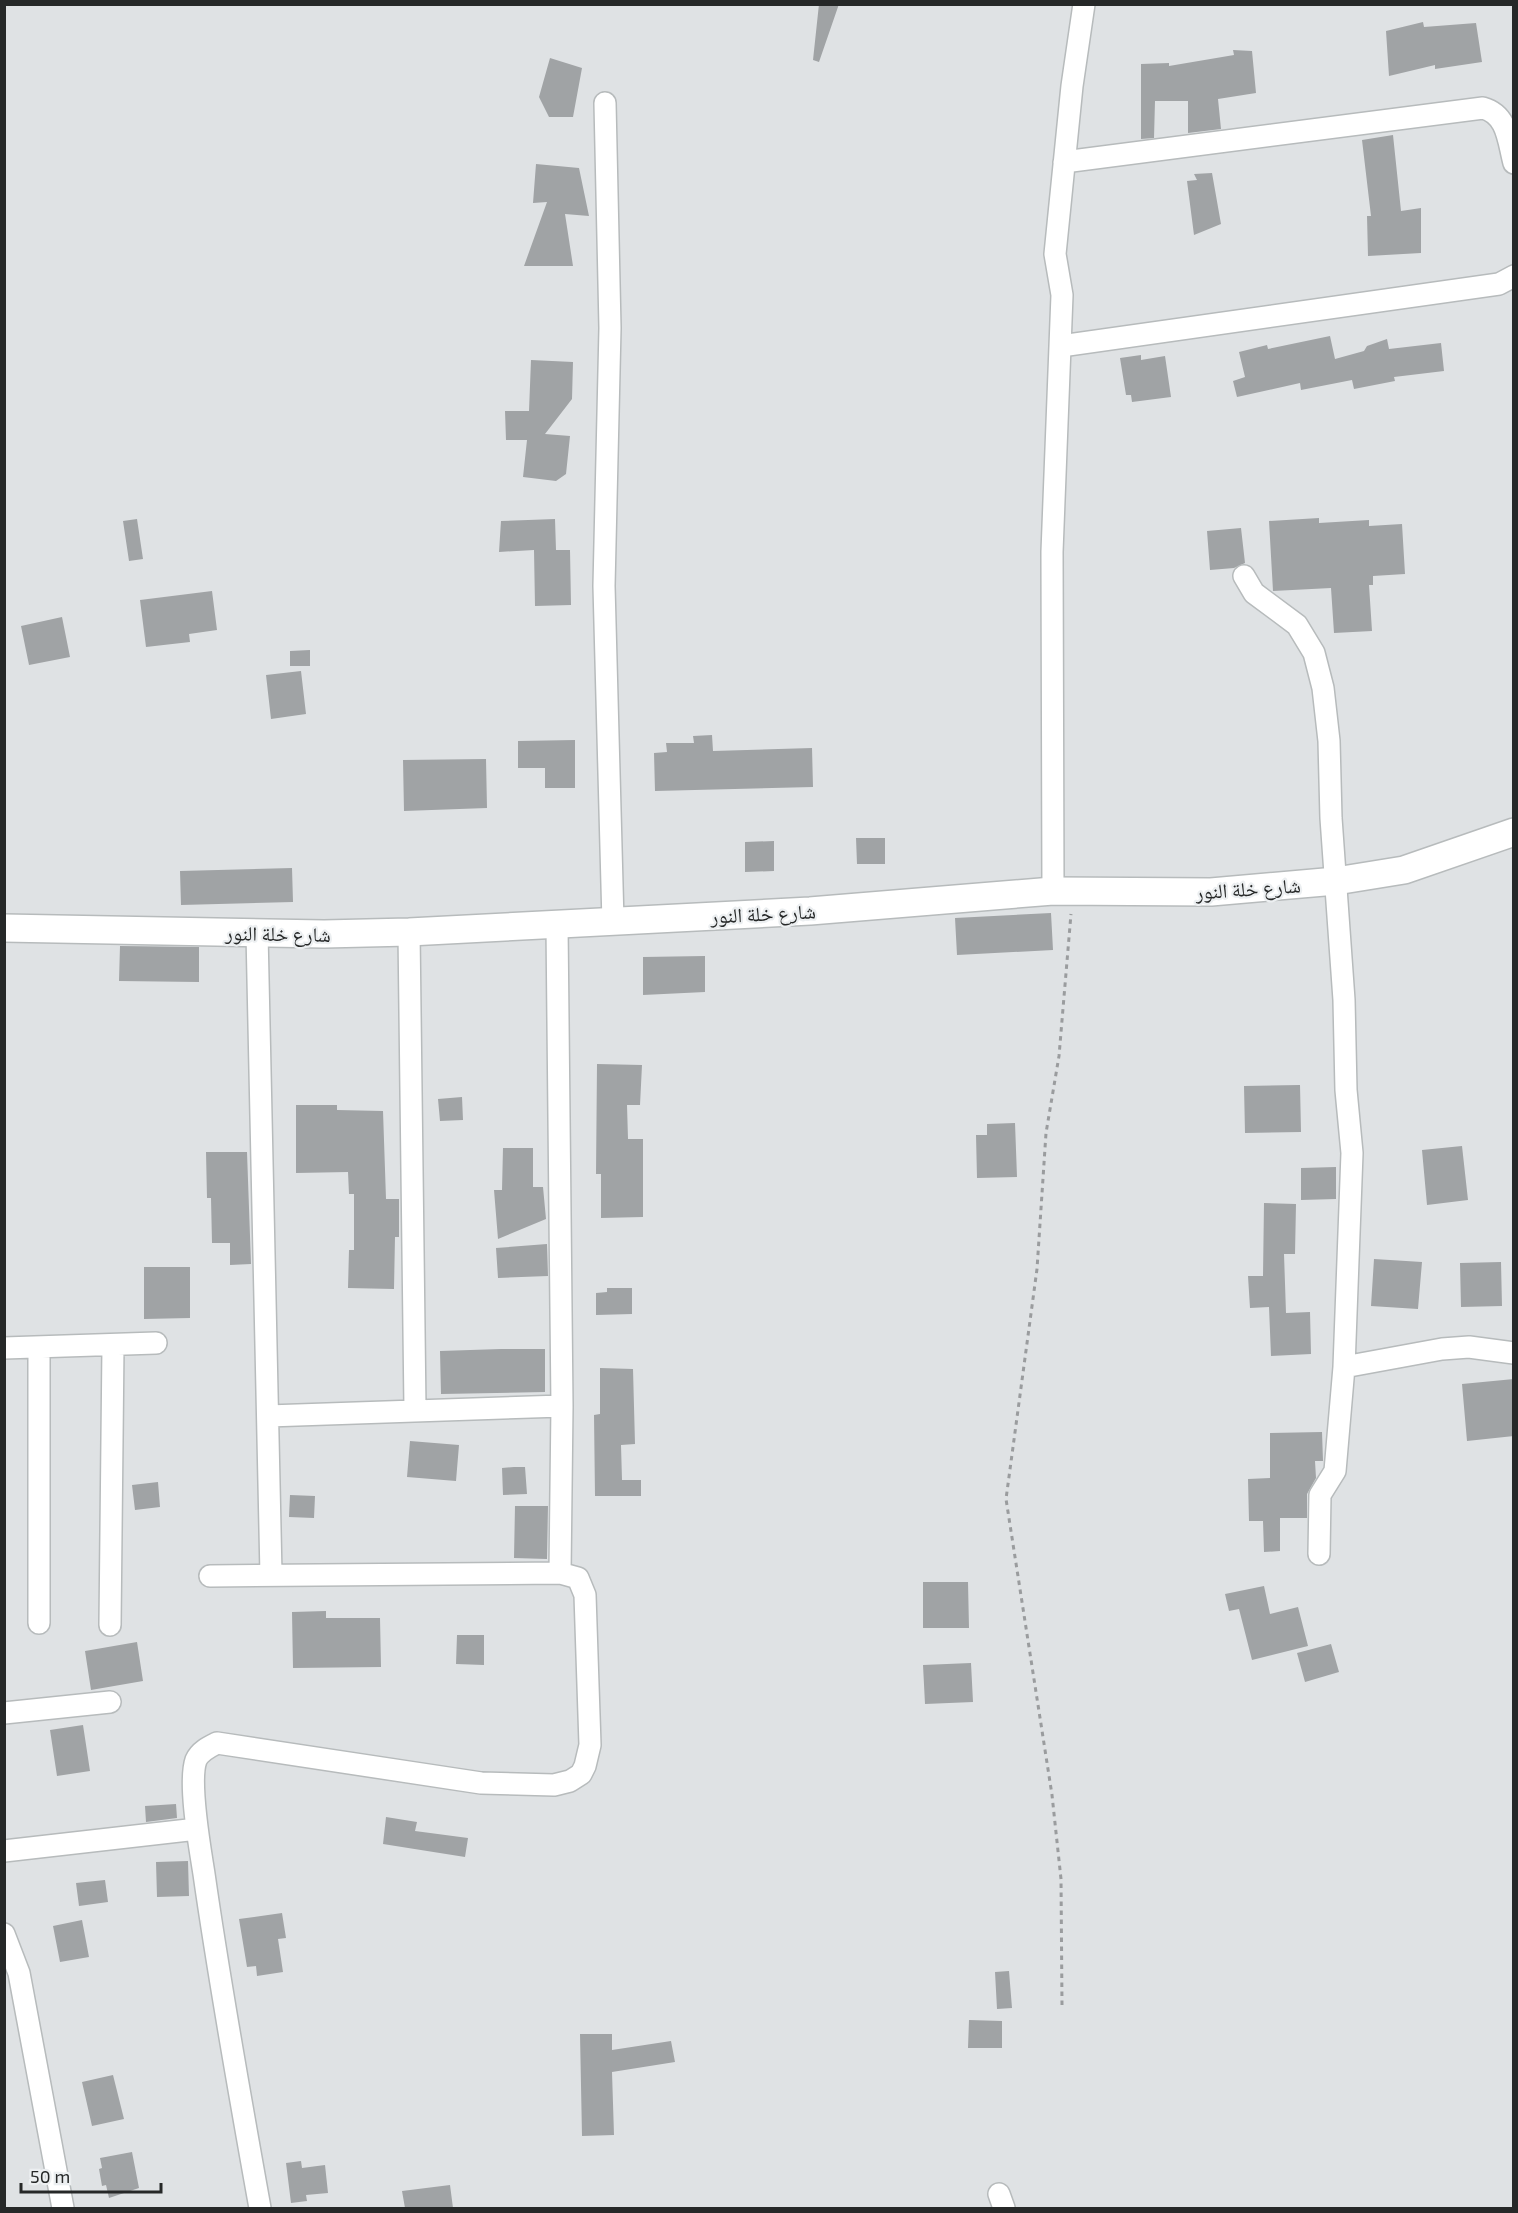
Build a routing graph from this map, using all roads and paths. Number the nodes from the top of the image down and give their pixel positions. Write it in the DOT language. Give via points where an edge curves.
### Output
graph roads {
  1 [pos="1084,4"];
  2 [pos="605,103"];
  3 [pos="1064,162"];
  4 [pos="1514,163"];
  5 [pos="1514,276"];
  6 [pos="1061,346"];
  7 [pos="1244,576"];
  8 [pos="1514,832"];
  9 [pos="1336,881"];
  10 [pos="1062,891"];
  11 [pos="613,922"];
  12 [pos="557,926"];
  13 [pos="4,928"];
  14 [pos="409,932"];
  15 [pos="257,933"];
  16 [pos="156,1343"];
  17 [pos="113,1346"];
  18 [pos="39,1347"];
  19 [pos="4,1348"];
  20 [pos="1514,1353"];
  21 [pos="1344,1367"];
  22 [pos="562,1406"];
  23 [pos="415,1409"];
  24 [pos="268,1416"];
  25 [pos="1319,1554"];
  26 [pos="560,1573"];
  27 [pos="270,1575"];
  28 [pos="210,1576"];
  29 [pos="39,1623"];
  30 [pos="110,1625"];
  31 [pos="110,1702"];
  32 [pos="4,1713"];
  33 [pos="197,1829"];
  34 [pos="4,1851"];
  35 [pos="4,1934"];
  36 [pos="1062,2005"];
  37 [pos="63,2208"];
  38 [pos="260,2208"];
  1 -- 3 [label="street"];
  2 -- 11 [label="street" via="610,328 604,586"];
  3 -- 4 [label="street" via="1483,108 1494,111 1504,124"];
  3 -- 6 [label="street" via="1055,254 1062,295"];
  5 -- 6 [label="street" via="1499,284"];
  6 -- 10 [label="street" via="1052,552"];
  7 -- 9 [label="street" via="1254,593 1297,625 1314,653 1329,741"];
  8 -- 9 [label="street, شارع خلة النور" via="1404,870"];
  9 -- 10 [label="street, شارع خلة النور" via="1211,892"];
  9 -- 21 [label="street" via="1352,1153"];
  10 -- 11 [label="street, شارع خلة النور"];
  10 -- 36 [label="path" via="1070,946 1059,1056 1046,1133 1037,1269 1006,1499 1053,1806 1061,1879"];
  11 -- 12 [label="street, شارع خلة النور"];
  12 -- 14 [label="street, شارع خلة النور"];
  12 -- 22 [label="street"];
  13 -- 15 [label="street, شارع خلة النور"];
  14 -- 15 [label="street, شارع خلة النور"];
  14 -- 23 [label="street"];
  15 -- 24 [label="street"];
  16 -- 17 [label="street"];
  17 -- 18 [label="street"];
  17 -- 30 [label="street"];
  18 -- 19 [label="street"];
  18 -- 29 [label="street"];
  20 -- 21 [label="street" via="1442,1348"];
  21 -- 25 [label="street" via="1335,1471 1320,1495"];
  22 -- 23 [label="street"];
  22 -- 26 [label="street"];
  23 -- 24 [label="street"];
  24 -- 27 [label="street"];
  26 -- 27 [label="street"];
  26 -- 33 [label="street" via="578,1578 585,1595 590,1744 581,1774 554,1785 481,1783 217,1743 204,1749 196,1760"];
  27 -- 28 [label="street"];
  31 -- 32 [label="street"];
  33 -- 34 [label="street"];
  33 -- 38 [label="street" via="218,1974"];
  35 -- 37 [label="street" via="19,1973"];
}
